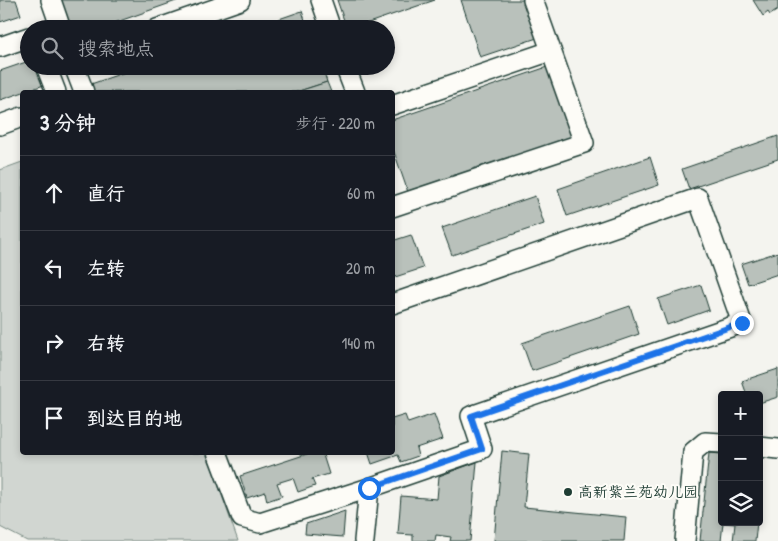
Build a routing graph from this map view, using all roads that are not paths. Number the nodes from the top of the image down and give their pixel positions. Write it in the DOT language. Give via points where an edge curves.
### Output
graph roads {
  1 [pos="51,0"];
  2 [pos="240,0"];
  3 [pos="321,0"];
  4 [pos="533,0"];
  5 [pos="58,20"];
  6 [pos="183,20"];
  7 [pos="328,20"];
  8 [pos="20,40"];
  9 [pos="0,47"];
  10 [pos="551,51"];
  11 [pos="49,75"];
  12 [pos="77,75"];
  13 [pos="348,75"];
  14 [pos="55,90"];
  15 [pos="83,90"];
  16 [pos="354,90"];
  17 [pos="395,104"];
  18 [pos="20,118"];
  19 [pos="0,125"];
  20 [pos="395,203"];
  21 [pos="395,303"];
  22 [pos="718,443"];
  23 [pos="763,447"];
  24 [pos="778,449"];
  25 [pos="218,455"];
  26 [pos="369,488"];
  27 [pos="364,541"];
  28 [pos="685,541"];
  1 -- 5 [label="lane"];
  2 -- 6 [label="lane"];
  3 -- 7 [label="lane"];
  4 -- 10 [label="lane"];
  8 -- 9 [label="lane"];
  10 -- 17 [label="lane"];
  10 -- 20 [label="lane" via="584,143"];
  11 -- 14 [label="lane"];
  12 -- 15 [label="lane"];
  13 -- 16 [label="lane"];
  18 -- 19 [label="lane"];
  21 -- 26 [label="lane" via="698,198 742,323 471,416 482,449"];
  22 -- 28 [label="lane" via="705,442 693,452"];
  23 -- 24 [label="lane"];
  25 -- 26 [label="lane" via="242,518 260,523"];
  26 -- 27 [label="lane"];
}
